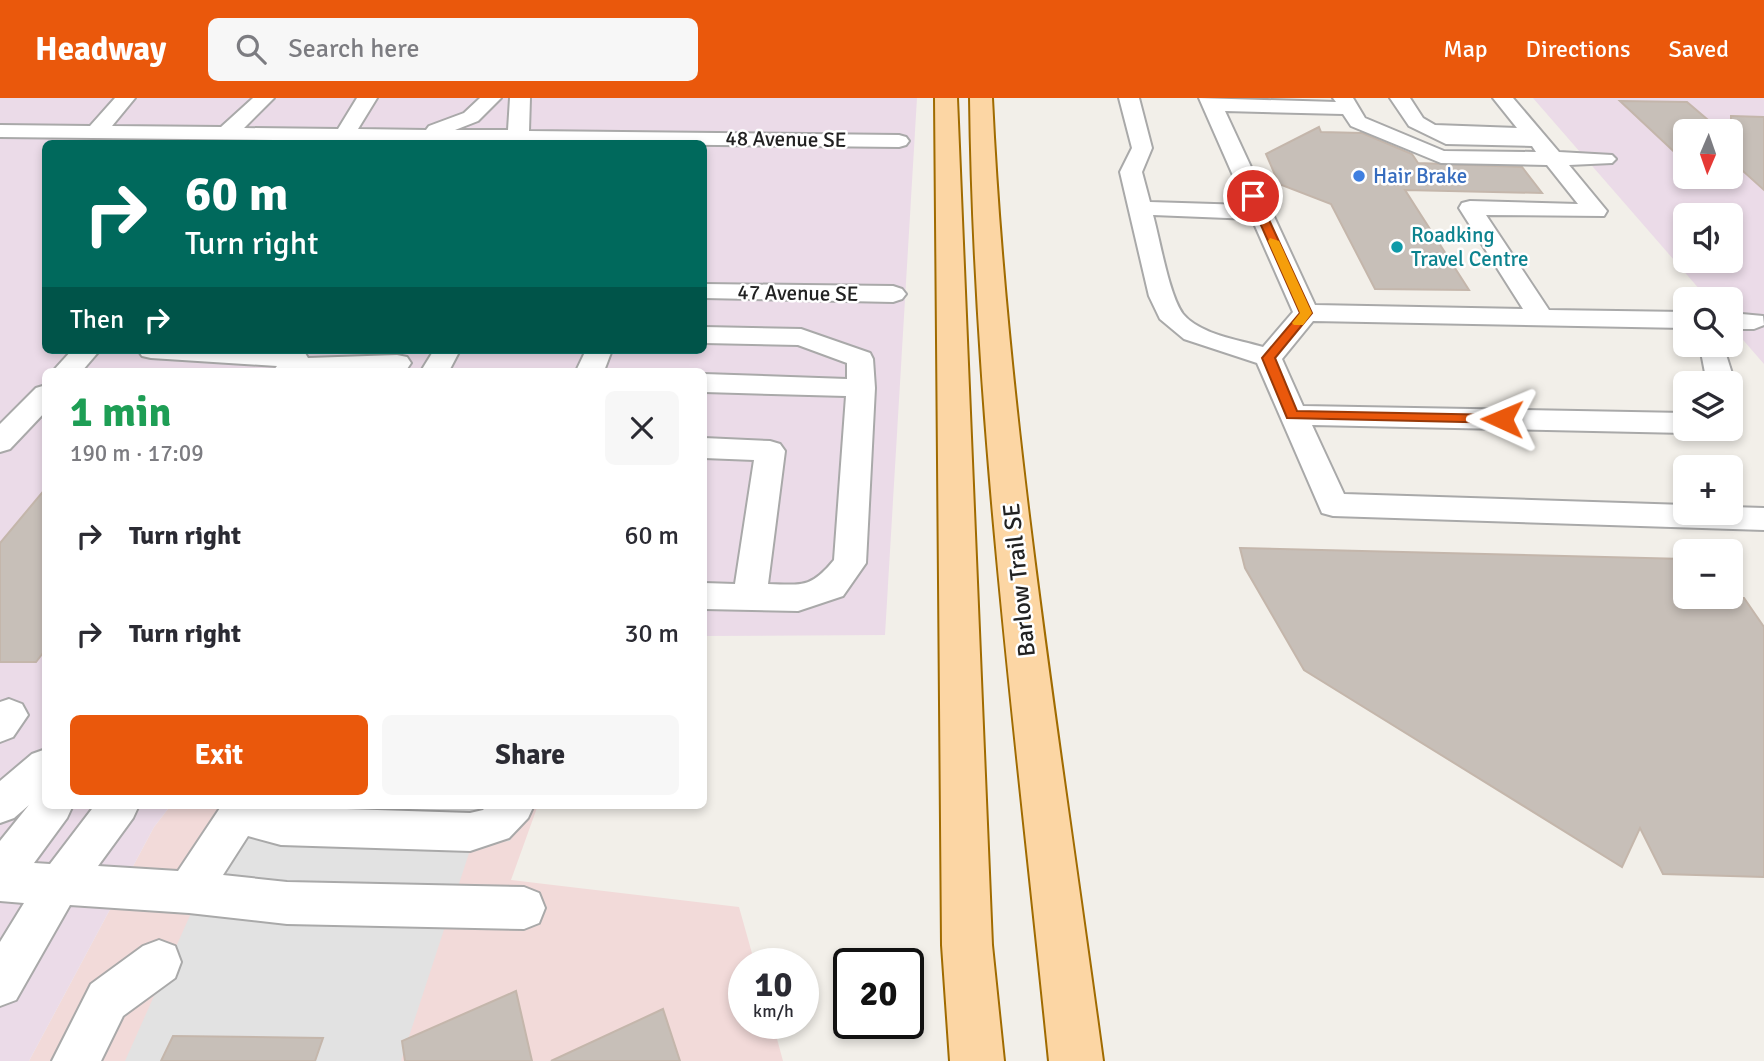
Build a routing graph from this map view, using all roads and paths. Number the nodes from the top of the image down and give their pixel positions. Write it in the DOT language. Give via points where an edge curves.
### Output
graph roads {
  1 [pos="125,98"];
  2 [pos="264,98"];
  3 [pos="368,98"];
  4 [pos="492,98"];
  5 [pos="520,98"];
  6 [pos="946,98"];
  7 [pos="981,98"];
  8 [pos="1129,98"];
  9 [pos="1400,98"];
  10 [pos="1503,98"];
  11 [pos="1211,102"];
  12 [pos="1345,103"];
  13 [pos="1424,108"];
  14 [pos="0,131"];
  15 [pos="97,131"];
  16 [pos="227,133"];
  17 [pos="345,134"];
  18 [pos="413,135"];
  19 [pos="1532,135"];
  20 [pos="270,138"];
  21 [pos="372,139"];
  22 [pos="518,139"];
  23 [pos="488,140"];
  24 [pos="900,141"];
  25 [pos="1553,159"];
  26 [pos="1605,159"];
  27 [pos="1140,208"];
  28 [pos="1261,212"];
  29 [pos="707,291"];
  30 [pos="893,294"];
  31 [pos="1306,313"];
  32 [pos="1541,317"];
  33 [pos="1673,320"];
  34 [pos="707,335"];
  35 [pos="83,354"];
  36 [pos="1268,358"];
  37 [pos="174,361"];
  38 [pos="399,361"];
  39 [pos="70,368"];
  40 [pos="289,368"];
  41 [pos="302,368"];
  42 [pos="707,383"];
  43 [pos="861,388"];
  44 [pos="42,398"];
  45 [pos="1292,415"];
  46 [pos="1673,423"];
  47 [pos="0,442"];
  48 [pos="707,448"];
  49 [pos="1764,519"];
  50 [pos="707,596"];
  51 [pos="750,596"];
  52 [pos="0,714"];
  53 [pos="0,726"];
  54 [pos="42,769"];
  55 [pos="0,805"];
  56 [pos="50,809"];
  57 [pos="116,809"];
  58 [pos="510,809"];
  59 [pos="242,810"];
  60 [pos="466,823"];
  61 [pos="0,874"];
  62 [pos="0,881"];
  63 [pos="59,885"];
  64 [pos="189,892"];
  65 [pos="524,908"];
  66 [pos="159,962"];
  67 [pos="0,984"];
  68 [pos="76,1061"];
  69 [pos="977,1061"];
  70 [pos="1076,1061"];
  1 -- 15 [label="street"];
  2 -- 16 [label="street"];
  3 -- 17 [label="street"];
  4 -- 18 [label="street" via="460,123"];
  4 -- 23 [label="street"];
  5 -- 22 [label="street"];
  6 -- 69 [label="main road" via="967,945"];
  7 -- 70 [label="main road, Barlow Trail SE" via="984,196 1011,507"];
  8 -- 27 [label="street" via="1142,148 1132,172"];
  9 -- 19 [label="street" via="1416,122 1430,131"];
  10 -- 19 [label="street"];
  11 -- 12 [label="street"];
  11 -- 28 [label="street"];
  12 -- 25 [label="street" via="1358,122 1441,157"];
  13 -- 19 [label="street" via="1445,128"];
  14 -- 15 [label="street, 48 Avenue SE"];
  15 -- 16 [label="street, 48 Avenue SE"];
  16 -- 20 [label="street, 48 Avenue SE"];
  17 -- 20 [label="street, 48 Avenue SE"];
  17 -- 21 [label="street, 48 Avenue SE"];
  18 -- 21 [label="street, 48 Avenue SE"];
  18 -- 23 [label="street, 48 Avenue SE"];
  19 -- 25 [label="street"];
  22 -- 23 [label="street, 48 Avenue SE"];
  22 -- 24 [label="street, 48 Avenue SE"];
  25 -- 26 [label="street"];
  25 -- 32 [label="street" via="1596,211 1470,208"];
  27 -- 28 [label="street"];
  27 -- 36 [label="street" via="1172,319 1193,333"];
  28 -- 31 [label="street"];
  29 -- 30 [label="street, 47 Avenue SE"];
  31 -- 32 [label="street"];
  31 -- 36 [label="street"];
  32 -- 33 [label="street"];
  34 -- 43 [label="street" via="801,337 860,359"];
  35 -- 39 [label="street"];
  36 -- 45 [label="street"];
  37 -- 40 [label="street" via="295,359"];
  38 -- 41 [label="street"];
  42 -- 43 [label="street"];
  43 -- 51 [label="street" via="850,563 831,587 798,598"];
  44 -- 47 [label="street"];
  45 -- 46 [label="street"];
  45 -- 49 [label="street" via="1333,505"];
  48 -- 51 [label="street" via="771,451"];
  50 -- 51 [label="street"];
  52 -- 53 [label="street" via="9,715"];
  54 -- 55 [label="street"];
  56 -- 61 [label="street"];
  57 -- 63 [label="street"];
  58 -- 60 [label="street" via="495,825"];
  59 -- 60 [label="street" via="281,826"];
  59 -- 64 [label="street"];
  62 -- 63 [label="street"];
  63 -- 64 [label="street"];
  63 -- 67 [label="street"];
  64 -- 65 [label="street" via="288,903"];
  66 -- 68 [label="street" via="107,999"];
}
